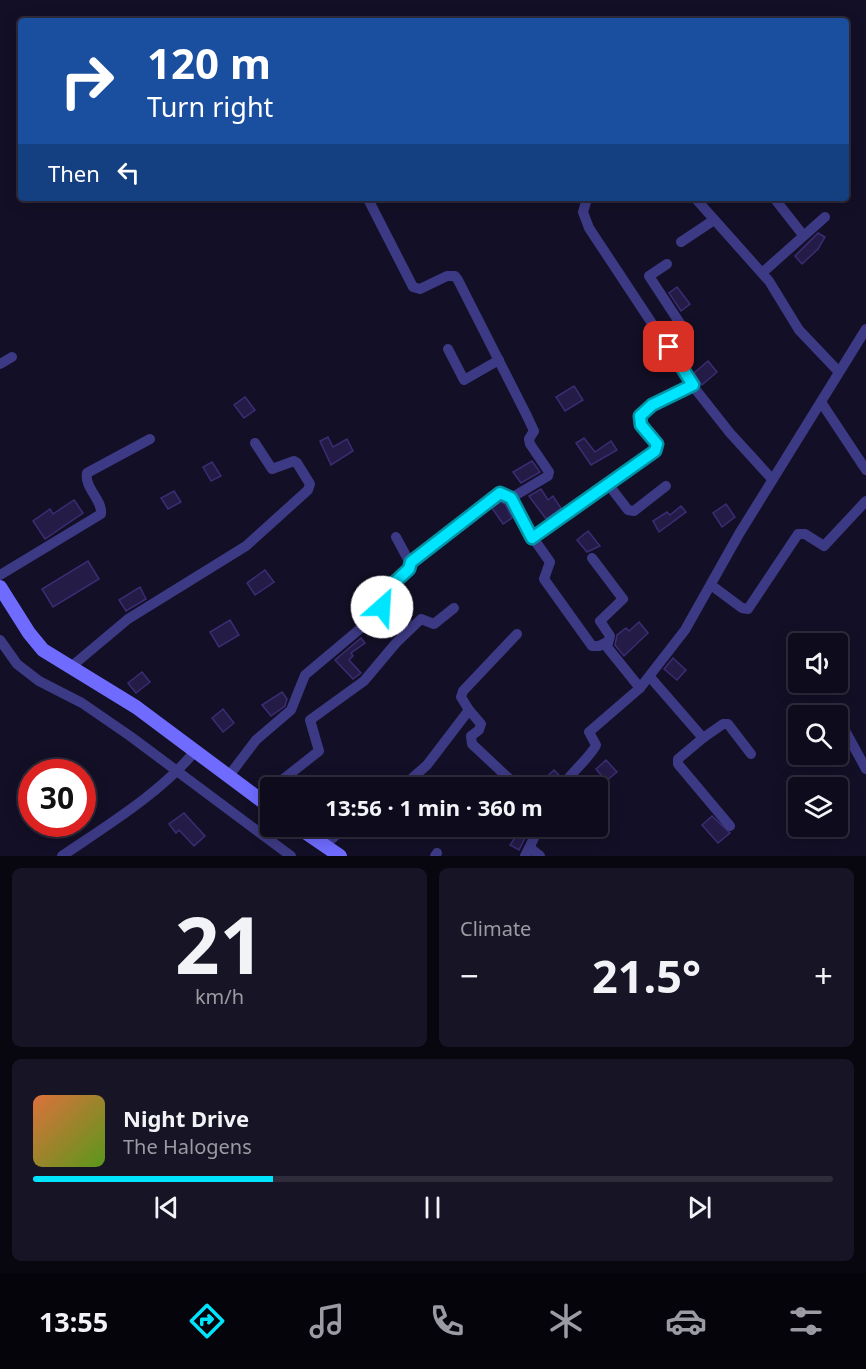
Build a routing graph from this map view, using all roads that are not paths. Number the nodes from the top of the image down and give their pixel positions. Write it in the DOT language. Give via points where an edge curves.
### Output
graph roads {
  1 [pos="369,201"];
  2 [pos="587,201"];
  3 [pos="698,201"];
  4 [pos="779,201"];
  5 [pos="825,217"];
  6 [pos="714,220"];
  7 [pos="803,235"];
  8 [pos="681,242"];
  9 [pos="667,264"];
  10 [pos="762,273"];
  11 [pos="866,329"];
  12 [pos="669,347"];
  13 [pos="448,349"];
  14 [pos="12,357"];
  15 [pos="499,360"];
  16 [pos="0,364"];
  17 [pos="839,372"];
  18 [pos="693,385"];
  19 [pos="821,402"];
  20 [pos="150,439"];
  21 [pos="255,443"];
  22 [pos="866,470"];
  23 [pos="772,479"];
  24 [pos="608,484"];
  25 [pos="666,486"];
  26 [pos="511,498"];
  27 [pos="866,501"];
  28 [pos="396,537"];
  29 [pos="532,538"];
  30 [pos="592,558"];
  31 [pos="411,562"];
  32 [pos="0,575"];
  33 [pos="711,585"];
  34 [pos="0,587"];
  35 [pos="454,608"];
  36 [pos="517,634"];
  37 [pos="0,640"];
  38 [pos="607,642"];
  39 [pos="72,666"];
  40 [pos="650,676"];
  41 [pos="640,688"];
  42 [pos="469,710"];
  43 [pos="848,736"];
  44 [pos="703,738"];
  45 [pos="751,754"];
  46 [pos="186,760"];
  47 [pos="866,769"];
  48 [pos="228,777"];
  49 [pos="285,777"];
  50 [pos="413,777"];
  51 [pos="507,777"];
  52 [pos="568,777"];
  53 [pos="258,798"];
  54 [pos="730,826"];
  55 [pos="311,837"];
  56 [pos="333,837"];
  57 [pos="534,837"];
  58 [pos="324,846"];
  59 [pos="527,852"];
  60 [pos="288,855"];
  61 [pos="62,856"];
  62 [pos="340,856"];
  63 [pos="540,856"];
  1 -- 15 [label="street" via="413,288 455,276"];
  2 -- 12 [label="street" via="583,213 589,228"];
  3 -- 6 [label="street"];
  4 -- 7 [label="street"];
  5 -- 7 [label="street"];
  6 -- 8 [label="street"];
  6 -- 10 [label="street"];
  7 -- 10 [label="street"];
  9 -- 12 [label="street" via="649,276 685,331"];
  10 -- 17 [label="street" via="799,330"];
  11 -- 17 [label="street"];
  12 -- 18 [label="street"];
  13 -- 15 [label="street" via="464,380"];
  14 -- 16 [label="street"];
  15 -- 26 [label="street" via="534,431 530,444 549,472"];
  17 -- 19 [label="street"];
  18 -- 23 [label="street"];
  18 -- 24 [label="street" via="643,411 640,421 657,448"];
  19 -- 22 [label="street"];
  19 -- 23 [label="street"];
  20 -- 32 [label="street" via="87,474 101,514"];
  21 -- 39 [label="street" via="272,469 297,463 310,484 308,490 246,546 128,620"];
  23 -- 33 [label="street"];
  24 -- 25 [label="street" via="628,510 634,512"];
  24 -- 29 [label="street"];
  26 -- 29 [label="street"];
  26 -- 31 [label="street" via="500,493"];
  27 -- 33 [label="street" via="824,546 798,534 748,609"];
  28 -- 31 [label="street"];
  29 -- 38 [label="street" via="550,562 544,579 588,641 595,647"];
  30 -- 38 [label="street" via="623,599 601,618 610,636"];
  31 -- 48 [label="street" via="409,569 382,594 382,607 376,618 305,675 291,710 256,740"];
  33 -- 40 [label="street" via="685,630"];
  34 -- 39 [label="main road" via="35,642"];
  35 -- 49 [label="street" via="434,624 421,619 364,681 310,720 319,751"];
  36 -- 42 [label="street" via="463,691 461,697"];
  37 -- 46 [label="street" via="17,664 39,681"];
  38 -- 41 [label="street"];
  39 -- 46 [label="main road"];
  40 -- 41 [label="street"];
  40 -- 44 [label="street"];
  41 -- 52 [label="street" via="589,732 596,745 594,751"];
  42 -- 50 [label="street"];
  42 -- 51 [label="street" via="481,724 471,736 472,744"];
  43 -- 47 [label="street"];
  44 -- 45 [label="street" via="728,723"];
  44 -- 54 [label="street" via="677,762"];
  46 -- 48 [label="main road"];
  46 -- 60 [label="street"];
  46 -- 61 [label="street" via="115,819"];
  48 -- 53 [label="main road"];
  55 -- 58 [label="main road"];
  56 -- 58 [label="street"];
  57 -- 59 [label="street"];
  58 -- 62 [label="main road"];
  59 -- 63 [label="street"];
}
